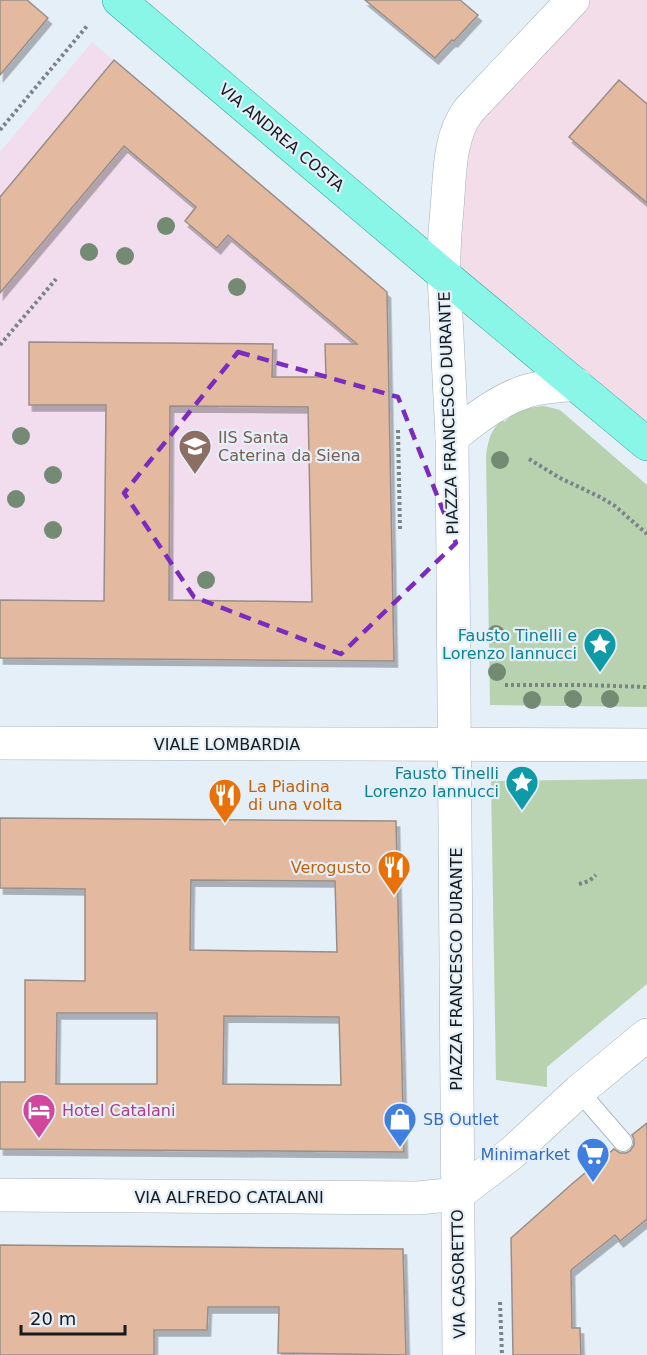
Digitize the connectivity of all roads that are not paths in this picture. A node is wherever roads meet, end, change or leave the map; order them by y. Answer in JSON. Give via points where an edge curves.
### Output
{"nodes":[{"id":1,"x":119,"y":0,"type":"edge"},
{"id":2,"x":573,"y":0,"type":"edge"},
{"id":3,"x":444,"y":274,"type":"junction"},
{"id":4,"x":576,"y":384,"type":"junction"},
{"id":5,"x":452,"y":437,"type":"junction"},
{"id":6,"x":647,"y":444,"type":"edge"},
{"id":7,"x":0,"y":743,"type":"edge"},
{"id":8,"x":454,"y":744,"type":"junction"},
{"id":9,"x":647,"y":745,"type":"edge"},
{"id":10,"x":647,"y":1035,"type":"edge"},
{"id":11,"x":579,"y":1091,"type":"junction"},
{"id":12,"x":623,"y":1142,"type":"dead end"},
{"id":13,"x":458,"y":1194,"type":"junction"},
{"id":14,"x":0,"y":1195,"type":"edge"},
{"id":15,"x":459,"y":1355,"type":"edge"}],
"edges":[{"from":1,"to":3,"type":"main road","name":"VIA ANDREA COSTA"},
{"from":2,"to":3,"type":"street","via":[[469,110],[460,125],[451,164]]},
{"from":3,"to":4,"type":"main road","name":"PIAZZA FRANCESCO DURANTE"},
{"from":3,"to":5,"type":"street","name":"PIAZZA FRANCESCO DURANTE"},
{"from":4,"to":5,"type":"street","via":[[536,389],[503,400]]},
{"from":4,"to":6,"type":"main road","name":"PIAZZA FRANCESCO DURANTE"},
{"from":5,"to":8,"type":"street","name":"PIAZZA FRANCESCO DURANTE"},
{"from":7,"to":8,"type":"street","name":"VIALE LOMBARDIA"},
{"from":8,"to":9,"type":"street"},
{"from":8,"to":13,"type":"street","name":"PIAZZA FRANCESCO DURANTE"},
{"from":10,"to":11,"type":"street"},
{"from":11,"to":12,"type":"lane"},
{"from":11,"to":13,"type":"street","via":[[512,1153]]},
{"from":13,"to":14,"type":"street","name":"VIA ALFREDO CATALANI","via":[[418,1198]]},
{"from":13,"to":15,"type":"street","name":"VIA CASORETTO"}]}
